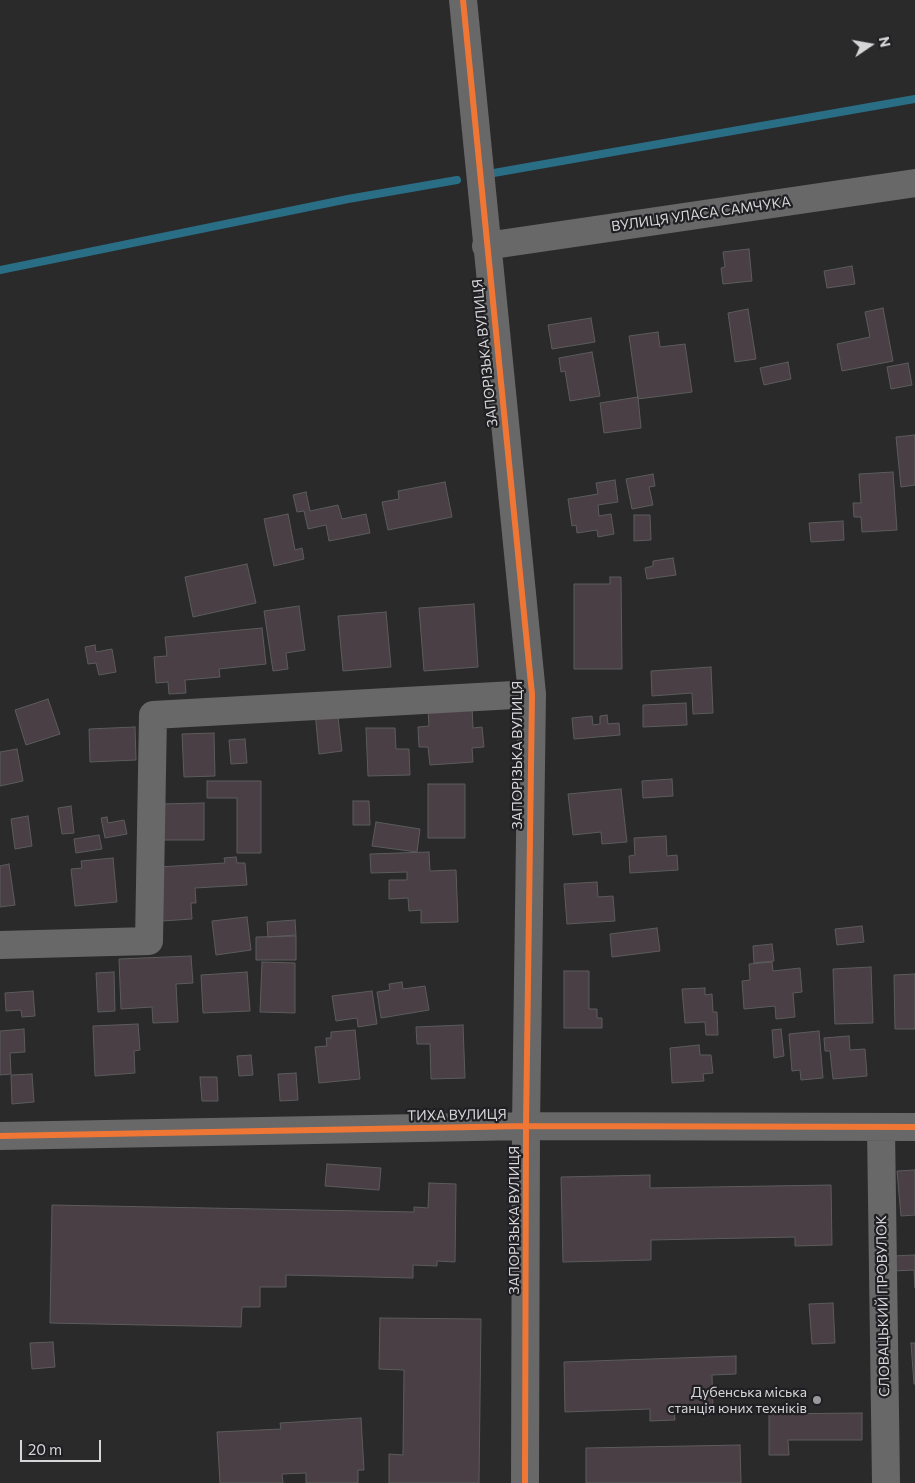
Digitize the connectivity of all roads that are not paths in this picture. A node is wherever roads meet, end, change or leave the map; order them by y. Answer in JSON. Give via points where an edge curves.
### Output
{"nodes":[{"id":1,"x":463,"y":0,"type":"edge"},
{"id":2,"x":915,"y":183,"type":"edge"},
{"id":3,"x":486,"y":246,"type":"junction"},
{"id":4,"x":532,"y":694,"type":"junction"},
{"id":5,"x":0,"y":945,"type":"edge"},
{"id":6,"x":526,"y":1126,"type":"junction"},
{"id":7,"x":915,"y":1127,"type":"edge"},
{"id":8,"x":881,"y":1128,"type":"junction"},
{"id":9,"x":0,"y":1136,"type":"edge"},
{"id":10,"x":525,"y":1483,"type":"edge"},
{"id":11,"x":886,"y":1483,"type":"edge"}],
"edges":[{"from":1,"to":3,"type":"street","name":"ЗАПОРІЗЬКА ВУЛИЦЯ"},
{"from":2,"to":3,"type":"street","name":"ВУЛИЦЯ УЛАСА САМЧУКА"},
{"from":3,"to":4,"type":"street","name":"ЗАПОРІЗЬКА ВУЛИЦЯ"},
{"from":4,"to":5,"type":"street","via":[[153,715],[149,941]]},
{"from":4,"to":6,"type":"street","name":"ЗАПОРІЗЬКА ВУЛИЦЯ"},
{"from":6,"to":8,"type":"street","name":"ТИХА ВУЛИЦЯ"},
{"from":6,"to":9,"type":"street","name":"ТИХА ВУЛИЦЯ"},
{"from":6,"to":10,"type":"street","name":"ЗАПОРІЗЬКА ВУЛИЦЯ"},
{"from":7,"to":8,"type":"street","name":"ТИХА ВУЛИЦЯ"},
{"from":8,"to":11,"type":"street","name":"СЛОВАЦЬКИЙ ПРОВУЛОК"}]}
